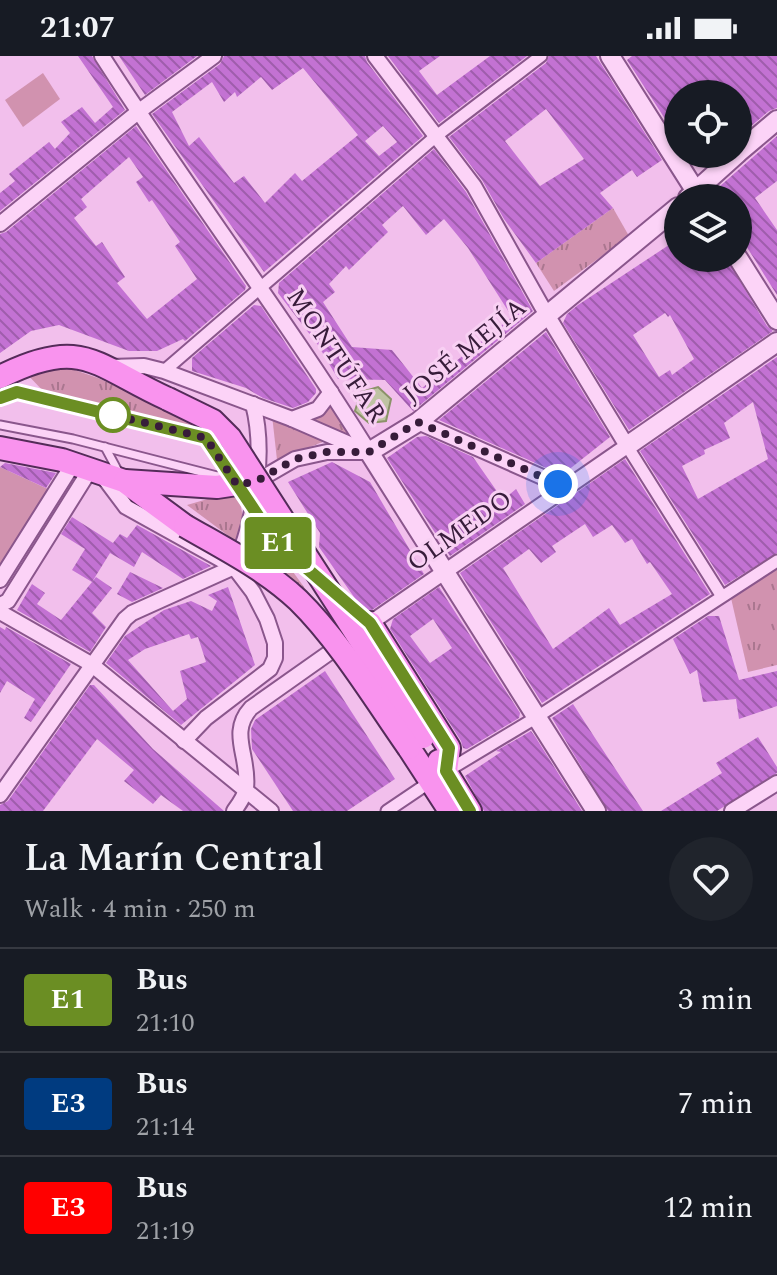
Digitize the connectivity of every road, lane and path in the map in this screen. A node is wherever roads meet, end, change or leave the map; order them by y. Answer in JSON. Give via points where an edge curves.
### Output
{"nodes":[{"id":1,"x":102,"y":56,"type":"edge"},
{"id":2,"x":214,"y":56,"type":"edge"},
{"id":3,"x":375,"y":56,"type":"edge"},
{"id":4,"x":541,"y":56,"type":"edge"},
{"id":5,"x":610,"y":56,"type":"edge"},
{"id":6,"x":138,"y":112,"type":"junction"},
{"id":7,"x":777,"y":120,"type":"edge"},
{"id":8,"x":435,"y":137,"type":"junction"},
{"id":9,"x":752,"y":141,"type":"edge"},
{"id":10,"x":722,"y":168,"type":"edge"},
{"id":11,"x":688,"y":184,"type":"edge"},
{"id":12,"x":706,"y":184,"type":"edge"},
{"id":13,"x":664,"y":219,"type":"edge"},
{"id":14,"x":0,"y":224,"type":"edge"},
{"id":15,"x":747,"y":272,"type":"edge"},
{"id":16,"x":261,"y":289,"type":"junction"},
{"id":17,"x":547,"y":316,"type":"junction"},
{"id":18,"x":777,"y":320,"type":"edge"},
{"id":19,"x":777,"y":342,"type":"edge"},
{"id":20,"x":110,"y":367,"type":"junction"},
{"id":21,"x":164,"y":371,"type":"junction"},
{"id":22,"x":0,"y":377,"type":"edge"},
{"id":23,"x":331,"y":392,"type":"junction"},
{"id":24,"x":0,"y":398,"type":"edge"},
{"id":25,"x":253,"y":404,"type":"junction"},
{"id":26,"x":292,"y":419,"type":"junction"},
{"id":27,"x":418,"y":422,"type":"junction"},
{"id":28,"x":0,"y":425,"type":"edge"},
{"id":29,"x":259,"y":433,"type":"junction"},
{"id":30,"x":627,"y":446,"type":"junction"},
{"id":31,"x":105,"y":447,"type":"junction"},
{"id":32,"x":0,"y":448,"type":"edge"},
{"id":33,"x":369,"y":452,"type":"junction"},
{"id":34,"x":88,"y":470,"type":"junction"},
{"id":35,"x":241,"y":480,"type":"junction"},
{"id":36,"x":124,"y":481,"type":"junction"},
{"id":37,"x":565,"y":487,"type":"junction"},
{"id":38,"x":252,"y":506,"type":"junction"},
{"id":39,"x":777,"y":561,"type":"edge"},
{"id":40,"x":234,"y":567,"type":"junction"},
{"id":41,"x":444,"y":572,"type":"junction"},
{"id":42,"x":0,"y":580,"type":"edge"},
{"id":43,"x":721,"y":595,"type":"junction"},
{"id":44,"x":0,"y":605,"type":"edge"},
{"id":45,"x":0,"y":612,"type":"edge"},
{"id":46,"x":370,"y":623,"type":"junction"},
{"id":47,"x":91,"y":664,"type":"junction"},
{"id":48,"x":537,"y":717,"type":"junction"},
{"id":49,"x":184,"y":741,"type":"junction"},
{"id":50,"x":416,"y":743,"type":"junction"},
{"id":51,"x":244,"y":751,"type":"junction"},
{"id":52,"x":224,"y":774,"type":"junction"},
{"id":53,"x":438,"y":776,"type":"junction"},
{"id":54,"x":777,"y":783,"type":"edge"},
{"id":55,"x":246,"y":792,"type":"junction"},
{"id":56,"x":0,"y":795,"type":"edge"},
{"id":57,"x":234,"y":811,"type":"edge"},
{"id":58,"x":271,"y":811,"type":"edge"},
{"id":59,"x":387,"y":811,"type":"edge"},
{"id":60,"x":450,"y":811,"type":"edge"},
{"id":61,"x":470,"y":811,"type":"edge"},
{"id":62,"x":596,"y":811,"type":"edge"},
{"id":63,"x":732,"y":811,"type":"edge"}],
"edges":[{"from":1,"to":6,"type":"street","name":"MONTÚFAR"},
{"from":2,"to":6,"type":"street"},
{"from":3,"to":8,"type":"street"},
{"from":4,"to":8,"type":"street"},
{"from":5,"to":11,"type":"street"},
{"from":6,"to":14,"type":"street"},
{"from":6,"to":16,"type":"street","name":"MONTÚFAR"},
{"from":7,"to":9,"type":"street"},
{"from":8,"to":16,"type":"street"},
{"from":8,"to":17,"type":"street","via":[[474,186]]},
{"from":10,"to":12,"type":"street"},
{"from":13,"to":17,"type":"street","name":"JOSÉ MEJÍA"},
{"from":15,"to":18,"type":"street"},
{"from":16,"to":21,"type":"street"},
{"from":16,"to":23,"type":"street","name":"MONTÚFAR"},
{"from":17,"to":27,"type":"street","name":"JOSÉ MEJÍA"},
{"from":17,"to":30,"type":"street"},
{"from":19,"to":30,"type":"street","name":"OLMEDO"},
{"from":20,"to":21,"type":"street"},
{"from":20,"to":22,"type":"main road","via":[[55,356]]},
{"from":20,"to":50,"type":"main road","bridge":true,"via":[[213,421],[230,438]]},
{"from":21,"to":25,"type":"street"},
{"from":23,"to":26,"type":"street","via":[[318,409]]},
{"from":23,"to":33,"type":"street","name":"MONTÚFAR"},
{"from":24,"to":35,"type":"lane","via":[[17,392],[206,438]]},
{"from":25,"to":26,"type":"street"},
{"from":25,"to":29,"type":"street"},
{"from":26,"to":33,"type":"street"},
{"from":27,"to":33,"type":"street","name":"JOSÉ MEJÍA"},
{"from":27,"to":37,"type":"street"},
{"from":28,"to":31,"type":"lane"},
{"from":29,"to":35,"type":"lane"},
{"from":29,"to":35,"type":"street","via":[[261,452]]},
{"from":30,"to":37,"type":"street","name":"OLMEDO"},
{"from":30,"to":43,"type":"street"},
{"from":31,"to":35,"type":"lane"},
{"from":31,"to":36,"type":"lane"},
{"from":32,"to":34,"type":"main road"},
{"from":33,"to":35,"type":"street","via":[[295,459]]},
{"from":33,"to":41,"type":"street","name":"MONTÚFAR"},
{"from":34,"to":36,"type":"main road"},
{"from":34,"to":40,"type":"street","via":[[126,507]]},
{"from":34,"to":42,"type":"street"},
{"from":34,"to":44,"type":"street","via":[[8,601]]},
{"from":35,"to":36,"type":"main road","via":[[217,487]]},
{"from":35,"to":38,"type":"street"},
{"from":36,"to":50,"type":"main road","bridge":true,"via":[[300,602]]},
{"from":37,"to":41,"type":"street","name":"OLMEDO"},
{"from":38,"to":40,"type":"street"},
{"from":38,"to":46,"type":"lane","via":[[275,541]]},
{"from":39,"to":43,"type":"street"},
{"from":40,"to":47,"type":"street","via":[[132,613]]},
{"from":40,"to":49,"type":"street","via":[[267,619],[275,658],[270,669]]},
{"from":41,"to":46,"type":"street","name":"OLMEDO"},
{"from":41,"to":48,"type":"street","name":"MONTÚFAR"},
{"from":43,"to":48,"type":"street"},
{"from":45,"to":47,"type":"street"},
{"from":46,"to":51,"type":"street","name":"OLMEDO","via":[[251,708],[240,725]]},
{"from":46,"to":53,"type":"main road","via":[[449,748]]},
{"from":47,"to":49,"type":"street"},
{"from":47,"to":56,"type":"street"},
{"from":48,"to":53,"type":"street"},
{"from":48,"to":62,"type":"street","name":"MONTÚFAR"},
{"from":49,"to":52,"type":"street"},
{"from":50,"to":53,"type":"main road"},
{"from":51,"to":52,"type":"street","via":[[236,770]]},
{"from":51,"to":55,"type":"street","name":"OLMEDO"},
{"from":52,"to":55,"type":"street"},
{"from":53,"to":59,"type":"street"},
{"from":53,"to":60,"type":"main road"},
{"from":53,"to":61,"type":"main road"},
{"from":54,"to":63,"type":"street"},
{"from":55,"to":57,"type":"street"},
{"from":55,"to":58,"type":"street"}]}
